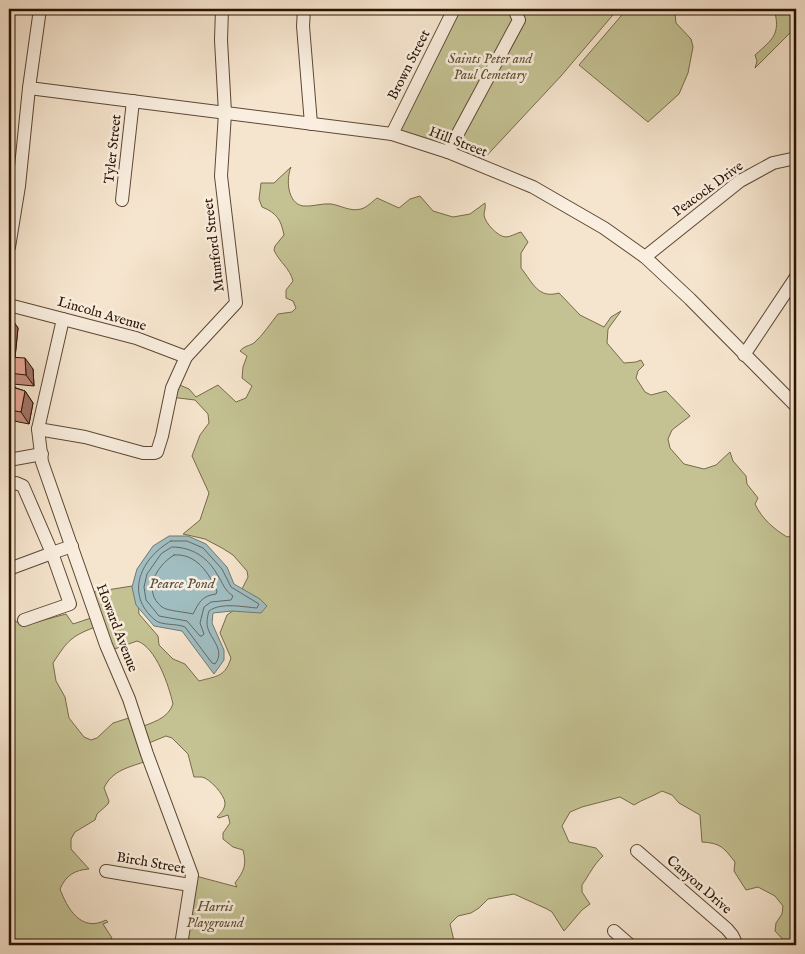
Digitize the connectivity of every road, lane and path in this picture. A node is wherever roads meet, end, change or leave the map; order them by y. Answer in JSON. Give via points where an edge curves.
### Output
{"nodes":[{"id":1,"x":40,"y":9,"type":"edge"},
{"id":2,"x":222,"y":9,"type":"edge"},
{"id":3,"x":304,"y":9,"type":"edge"},
{"id":4,"x":454,"y":9,"type":"edge"},
{"id":5,"x":514,"y":9,"type":"edge"},
{"id":6,"x":29,"y":88,"type":"junction"},
{"id":7,"x":133,"y":101,"type":"junction"},
{"id":8,"x":225,"y":114,"type":"junction"},
{"id":9,"x":311,"y":124,"type":"junction"},
{"id":10,"x":392,"y":134,"type":"junction"},
{"id":11,"x":448,"y":152,"type":"junction"},
{"id":12,"x":796,"y":158,"type":"edge"},
{"id":13,"x":122,"y":200,"type":"dead end"},
{"id":14,"x":9,"y":247,"type":"edge"},
{"id":15,"x":645,"y":257,"type":"junction"},
{"id":16,"x":796,"y":277,"type":"edge"},
{"id":17,"x":9,"y":305,"type":"edge"},
{"id":18,"x":64,"y":318,"type":"junction"},
{"id":19,"x":744,"y":355,"type":"junction"},
{"id":20,"x":186,"y":357,"type":"junction"},
{"id":21,"x":796,"y":406,"type":"edge"},
{"id":22,"x":38,"y":429,"type":"junction"},
{"id":23,"x":42,"y":454,"type":"junction"},
{"id":24,"x":9,"y":460,"type":"edge"},
{"id":25,"x":9,"y":485,"type":"edge"},
{"id":26,"x":72,"y":546,"type":"junction"},
{"id":27,"x":52,"y":553,"type":"junction"},
{"id":28,"x":9,"y":569,"type":"edge"},
{"id":29,"x":24,"y":620,"type":"dead end"},
{"id":30,"x":637,"y":851,"type":"dead end"},
{"id":31,"x":106,"y":871,"type":"dead end"},
{"id":32,"x":190,"y":885,"type":"junction"},
{"id":33,"x":614,"y":931,"type":"dead end"},
{"id":34,"x":181,"y":945,"type":"edge"},
{"id":35,"x":630,"y":945,"type":"edge"},
{"id":36,"x":737,"y":945,"type":"edge"}],
"edges":[{"from":1,"to":6,"type":"street"},
{"from":2,"to":8,"type":"street","name":"Mumford Street"},
{"from":3,"to":9,"type":"street"},
{"from":4,"to":10,"type":"street","name":"Brown Street"},
{"from":5,"to":11,"type":"street","via":[[519,20]]},
{"from":6,"to":7,"type":"street","name":"Hill Street"},
{"from":6,"to":14,"type":"street","via":[[20,186]]},
{"from":7,"to":8,"type":"street","name":"Hill Street"},
{"from":7,"to":13,"type":"street","name":"Tyler Street"},
{"from":8,"to":9,"type":"street","name":"Hill Street"},
{"from":8,"to":20,"type":"street","name":"Mumford Street","via":[[221,176],[236,303]]},
{"from":9,"to":10,"type":"street","name":"Hill Street"},
{"from":10,"to":11,"type":"street","name":"Hill Street"},
{"from":11,"to":15,"type":"street","name":"Hill Street","via":[[532,188],[604,228]]},
{"from":12,"to":15,"type":"street","name":"Peacock Drive","via":[[773,163],[740,181]]},
{"from":15,"to":19,"type":"street","name":"Hill Street"},
{"from":16,"to":19,"type":"street"},
{"from":17,"to":18,"type":"street","name":"Lincoln Avenue"},
{"from":18,"to":20,"type":"street","name":"Lincoln Avenue","via":[[136,338]]},
{"from":18,"to":22,"type":"street","name":"Howard Avenue"},
{"from":19,"to":21,"type":"street","name":"Hill Street"},
{"from":20,"to":22,"type":"street","name":"Mumford Street","via":[[172,388],[162,436],[154,454]]},
{"from":22,"to":23,"type":"street","name":"Howard Avenue"},
{"from":23,"to":24,"type":"street"},
{"from":23,"to":26,"type":"street","name":"Howard Avenue"},
{"from":25,"to":27,"type":"street","via":[[23,486]]},
{"from":26,"to":27,"type":"street"},
{"from":26,"to":32,"type":"street","name":"Howard Avenue","via":[[192,875]]},
{"from":27,"to":28,"type":"street"},
{"from":27,"to":29,"type":"street","via":[[70,604]]},
{"from":30,"to":36,"type":"street","name":"Canyon Drive","via":[[727,930]]},
{"from":31,"to":32,"type":"street","name":"Birch Street"},
{"from":32,"to":34,"type":"street","name":"Howard Avenue"},
{"from":33,"to":35,"type":"street"}]}
